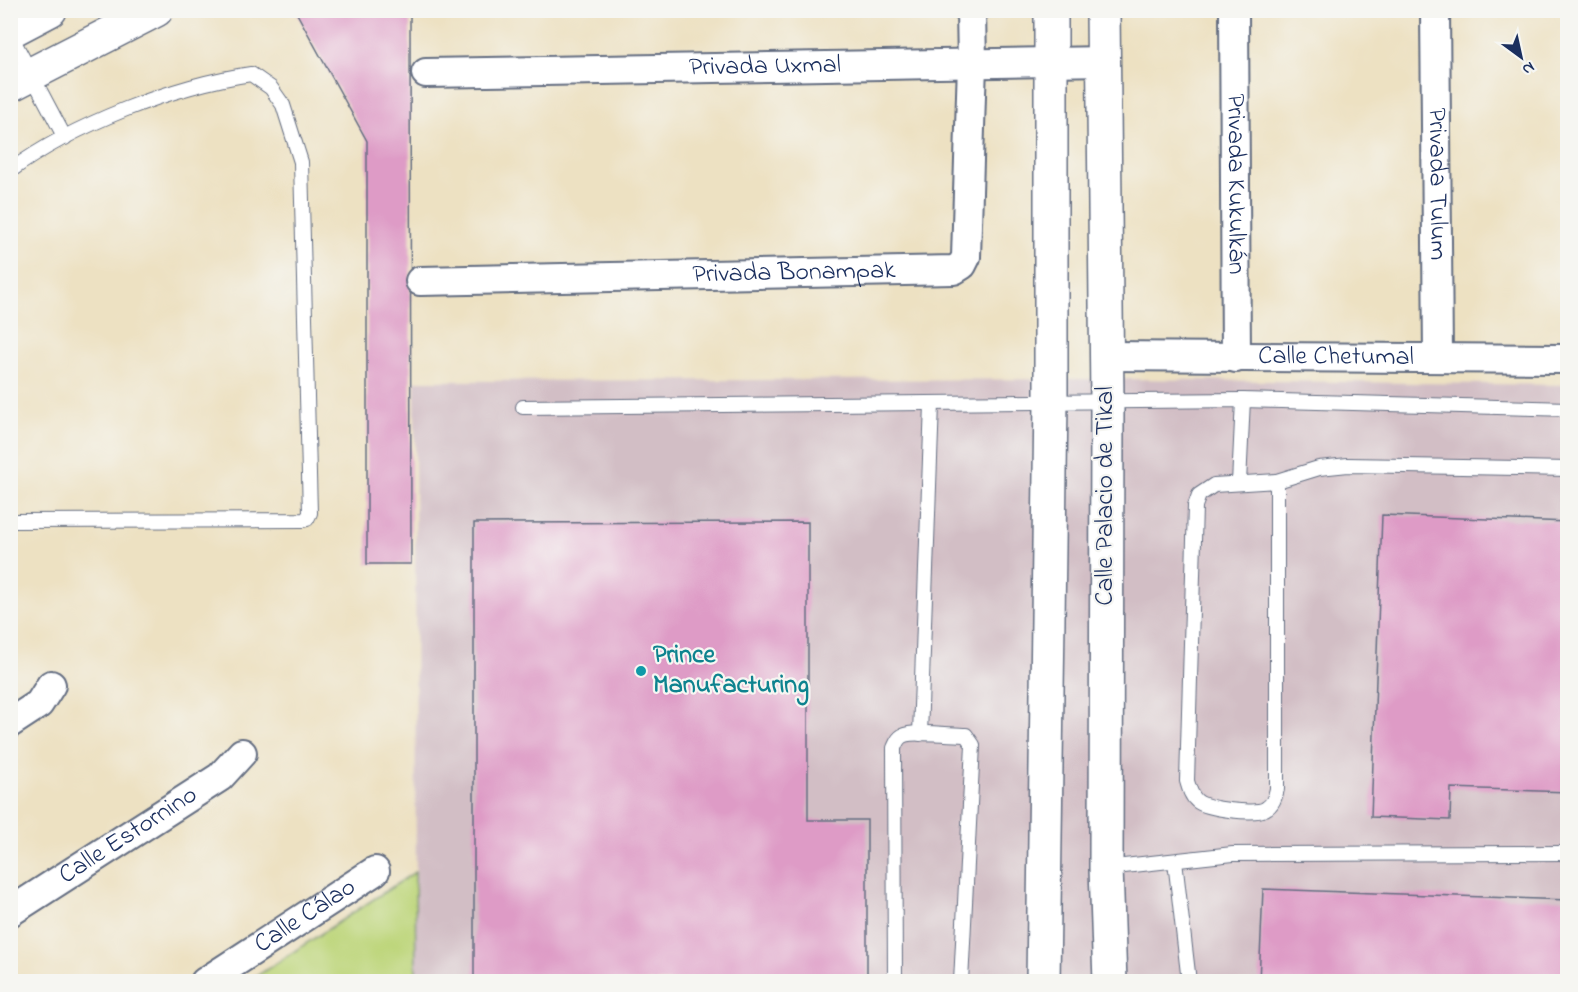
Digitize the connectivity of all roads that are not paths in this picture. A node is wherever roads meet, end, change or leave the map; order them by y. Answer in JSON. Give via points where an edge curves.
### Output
{"nodes":[{"id":1,"x":50,"y":10,"type":"edge"},
{"id":2,"x":156,"y":10,"type":"edge"},
{"id":3,"x":971,"y":10,"type":"edge"},
{"id":4,"x":1051,"y":10,"type":"edge"},
{"id":5,"x":1103,"y":10,"type":"edge"},
{"id":6,"x":1234,"y":10,"type":"edge"},
{"id":7,"x":1435,"y":10,"type":"edge"},
{"id":8,"x":10,"y":32,"type":"edge"},
{"id":9,"x":1052,"y":60,"type":"junction"},
{"id":10,"x":1105,"y":61,"type":"junction"},
{"id":11,"x":972,"y":63,"type":"junction"},
{"id":12,"x":426,"y":73,"type":"dead end"},
{"id":13,"x":21,"y":80,"type":"edge"},
{"id":14,"x":65,"y":138,"type":"junction"},
{"id":15,"x":10,"y":171,"type":"edge"},
{"id":16,"x":420,"y":281,"type":"dead end"},
{"id":17,"x":1105,"y":356,"type":"junction"},
{"id":18,"x":1438,"y":356,"type":"junction"},
{"id":19,"x":1236,"y":358,"type":"junction"},
{"id":20,"x":1568,"y":359,"type":"edge"},
{"id":21,"x":1243,"y":400,"type":"junction"},
{"id":22,"x":1051,"y":401,"type":"junction"},
{"id":23,"x":1107,"y":402,"type":"junction"},
{"id":24,"x":932,"y":404,"type":"junction"},
{"id":25,"x":523,"y":407,"type":"dead end"},
{"id":26,"x":1568,"y":409,"type":"edge"},
{"id":27,"x":1568,"y":468,"type":"edge"},
{"id":28,"x":1276,"y":481,"type":"junction"},
{"id":29,"x":1239,"y":483,"type":"junction"},
{"id":30,"x":10,"y":521,"type":"edge"},
{"id":31,"x":51,"y":685,"type":"dead end"},
{"id":32,"x":10,"y":723,"type":"edge"},
{"id":33,"x":920,"y":734,"type":"junction"},
{"id":34,"x":242,"y":753,"type":"dead end"},
{"id":35,"x":1568,"y":853,"type":"edge"},
{"id":36,"x":1175,"y":861,"type":"junction"},
{"id":37,"x":1106,"y":868,"type":"junction"},
{"id":38,"x":375,"y":871,"type":"dead end"},
{"id":39,"x":10,"y":912,"type":"edge"},
{"id":40,"x":205,"y":981,"type":"edge"},
{"id":41,"x":895,"y":981,"type":"edge"},
{"id":42,"x":961,"y":981,"type":"edge"},
{"id":43,"x":1043,"y":981,"type":"edge"},
{"id":44,"x":1110,"y":981,"type":"edge"},
{"id":45,"x":1189,"y":981,"type":"edge"}],
"edges":[{"from":1,"to":8,"type":"street"},
{"from":2,"to":13,"type":"street"},
{"from":3,"to":11,"type":"street","name":"Privada Bonampak"},
{"from":4,"to":9,"type":"street"},
{"from":5,"to":10,"type":"street","name":"Calle Palacio de Tikal"},
{"from":6,"to":19,"type":"street","name":"Privada Kukulkán"},
{"from":7,"to":18,"type":"street","name":"Privada Tulum"},
{"from":8,"to":13,"type":"lane"},
{"from":9,"to":10,"type":"street","name":"Privada Uxmal"},
{"from":9,"to":11,"type":"street","name":"Privada Uxmal"},
{"from":9,"to":22,"type":"street"},
{"from":10,"to":17,"type":"street","name":"Calle Palacio de Tikal"},
{"from":11,"to":12,"type":"street","name":"Privada Uxmal"},
{"from":11,"to":16,"type":"street","name":"Privada Bonampak","via":[[966,257],[954,270]]},
{"from":13,"to":14,"type":"lane"},
{"from":14,"to":15,"type":"lane"},
{"from":14,"to":30,"type":"lane","via":[[134,106],[221,78],[251,74],[271,87],[283,105],[301,162],[310,513],[303,520]]},
{"from":17,"to":19,"type":"street","name":"Calle Chetumal"},
{"from":17,"to":23,"type":"street","name":"Calle Palacio de Tikal"},
{"from":18,"to":19,"type":"street","name":"Calle Chetumal"},
{"from":18,"to":20,"type":"street","name":"Calle Chetumal"},
{"from":21,"to":23,"type":"lane"},
{"from":21,"to":26,"type":"lane"},
{"from":21,"to":29,"type":"lane"},
{"from":22,"to":23,"type":"lane"},
{"from":22,"to":24,"type":"lane"},
{"from":22,"to":43,"type":"street"},
{"from":23,"to":37,"type":"street","name":"Calle Palacio de Tikal"},
{"from":24,"to":25,"type":"lane"},
{"from":24,"to":33,"type":"lane"},
{"from":27,"to":28,"type":"lane","via":[[1348,465],[1319,468]]},
{"from":28,"to":29,"type":"lane"},
{"from":28,"to":29,"type":"lane","via":[[1277,789],[1265,809],[1253,812],[1205,806],[1196,800],[1187,781],[1195,506],[1204,489]]},
{"from":31,"to":32,"type":"street","via":[[39,704]]},
{"from":33,"to":41,"type":"lane","via":[[903,735],[894,748]]},
{"from":33,"to":42,"type":"lane","via":[[966,735],[973,745]]},
{"from":34,"to":39,"type":"street","name":"Calle Estornino","via":[[220,777]]},
{"from":35,"to":36,"type":"lane","via":[[1233,854]]},
{"from":36,"to":37,"type":"lane"},
{"from":36,"to":45,"type":"lane"},
{"from":37,"to":44,"type":"street","name":"Calle Palacio de Tikal"},
{"from":38,"to":40,"type":"street","name":"Calle Cálao"}]}
